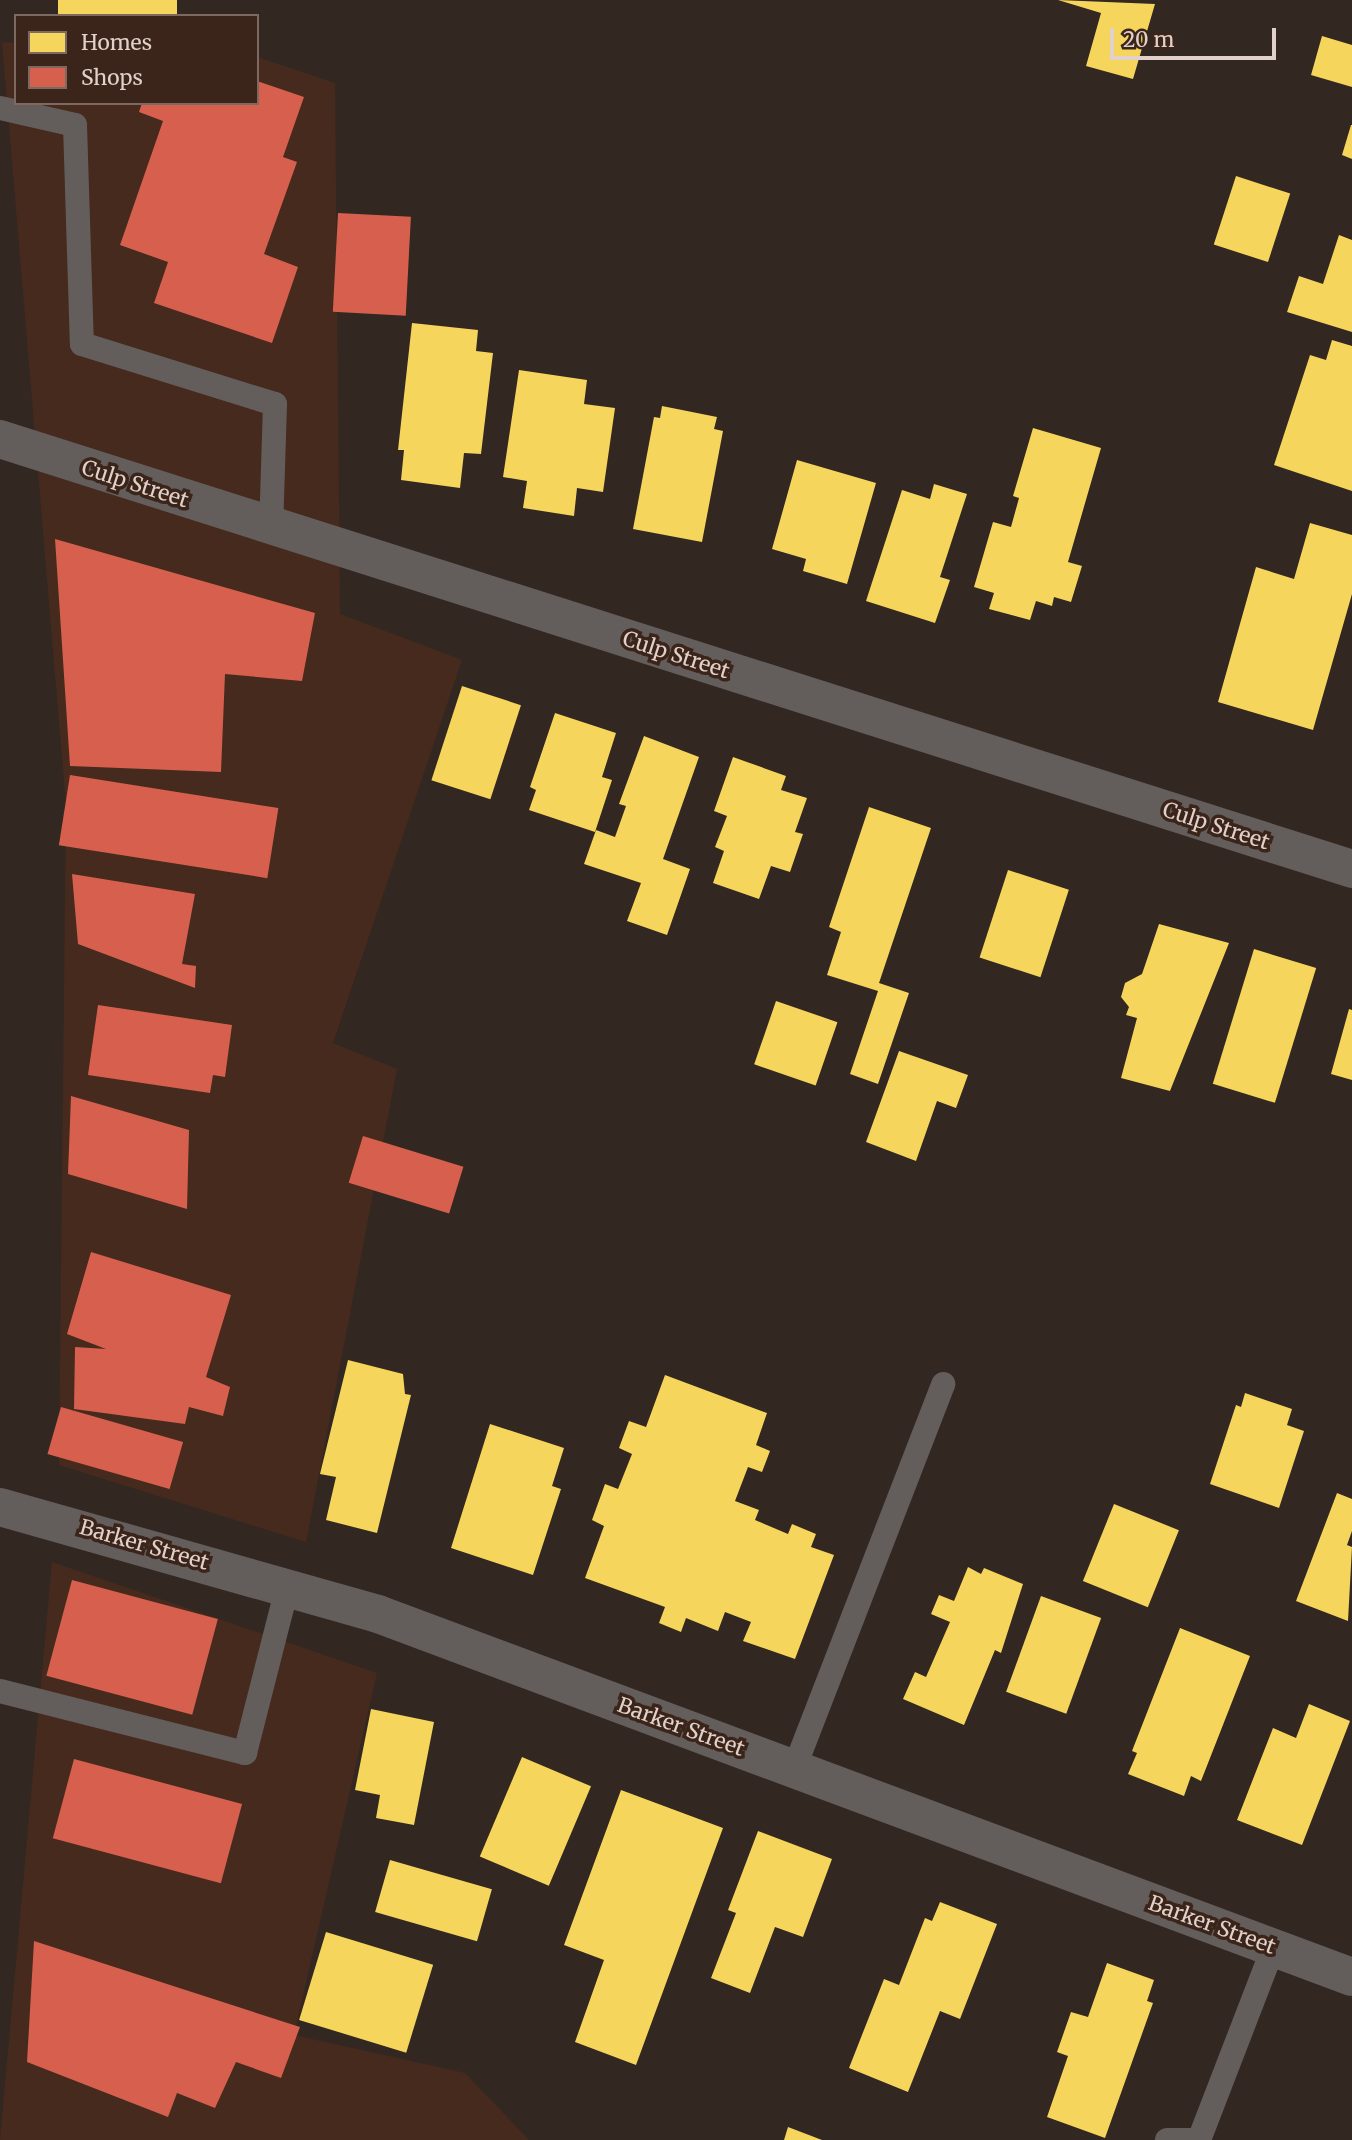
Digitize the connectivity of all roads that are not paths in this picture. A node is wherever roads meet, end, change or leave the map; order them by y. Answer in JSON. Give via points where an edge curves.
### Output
{"nodes":[{"id":1,"x":0,"y":108,"type":"edge"},
{"id":2,"x":0,"y":439,"type":"edge"},
{"id":3,"x":271,"y":528,"type":"junction"},
{"id":4,"x":1352,"y":869,"type":"edge"},
{"id":5,"x":943,"y":1384,"type":"dead end"},
{"id":6,"x":0,"y":1507,"type":"edge"},
{"id":7,"x":287,"y":1588,"type":"junction"},
{"id":8,"x":0,"y":1691,"type":"edge"},
{"id":9,"x":794,"y":1769,"type":"junction"},
{"id":10,"x":1273,"y":1948,"type":"junction"},
{"id":11,"x":1352,"y":1977,"type":"edge"},
{"id":12,"x":1167,"y":2140,"type":"edge"},
{"id":13,"x":1189,"y":2140,"type":"edge"},
{"id":14,"x":1199,"y":2140,"type":"edge"}],
"edges":[{"from":1,"to":3,"type":"lane","via":[[75,125],[82,344],[275,404]]},
{"from":2,"to":3,"type":"street","name":"Culp Street"},
{"from":3,"to":4,"type":"street","name":"Culp Street"},
{"from":5,"to":9,"type":"lane"},
{"from":6,"to":7,"type":"street","name":"Barker Street"},
{"from":7,"to":8,"type":"lane","via":[[246,1753]]},
{"from":7,"to":9,"type":"street","name":"Barker Street","via":[[378,1614]]},
{"from":9,"to":10,"type":"street","name":"Barker Street"},
{"from":10,"to":11,"type":"street","name":"Barker Street"},
{"from":10,"to":14,"type":"lane"},
{"from":12,"to":13,"type":"lane"}]}
